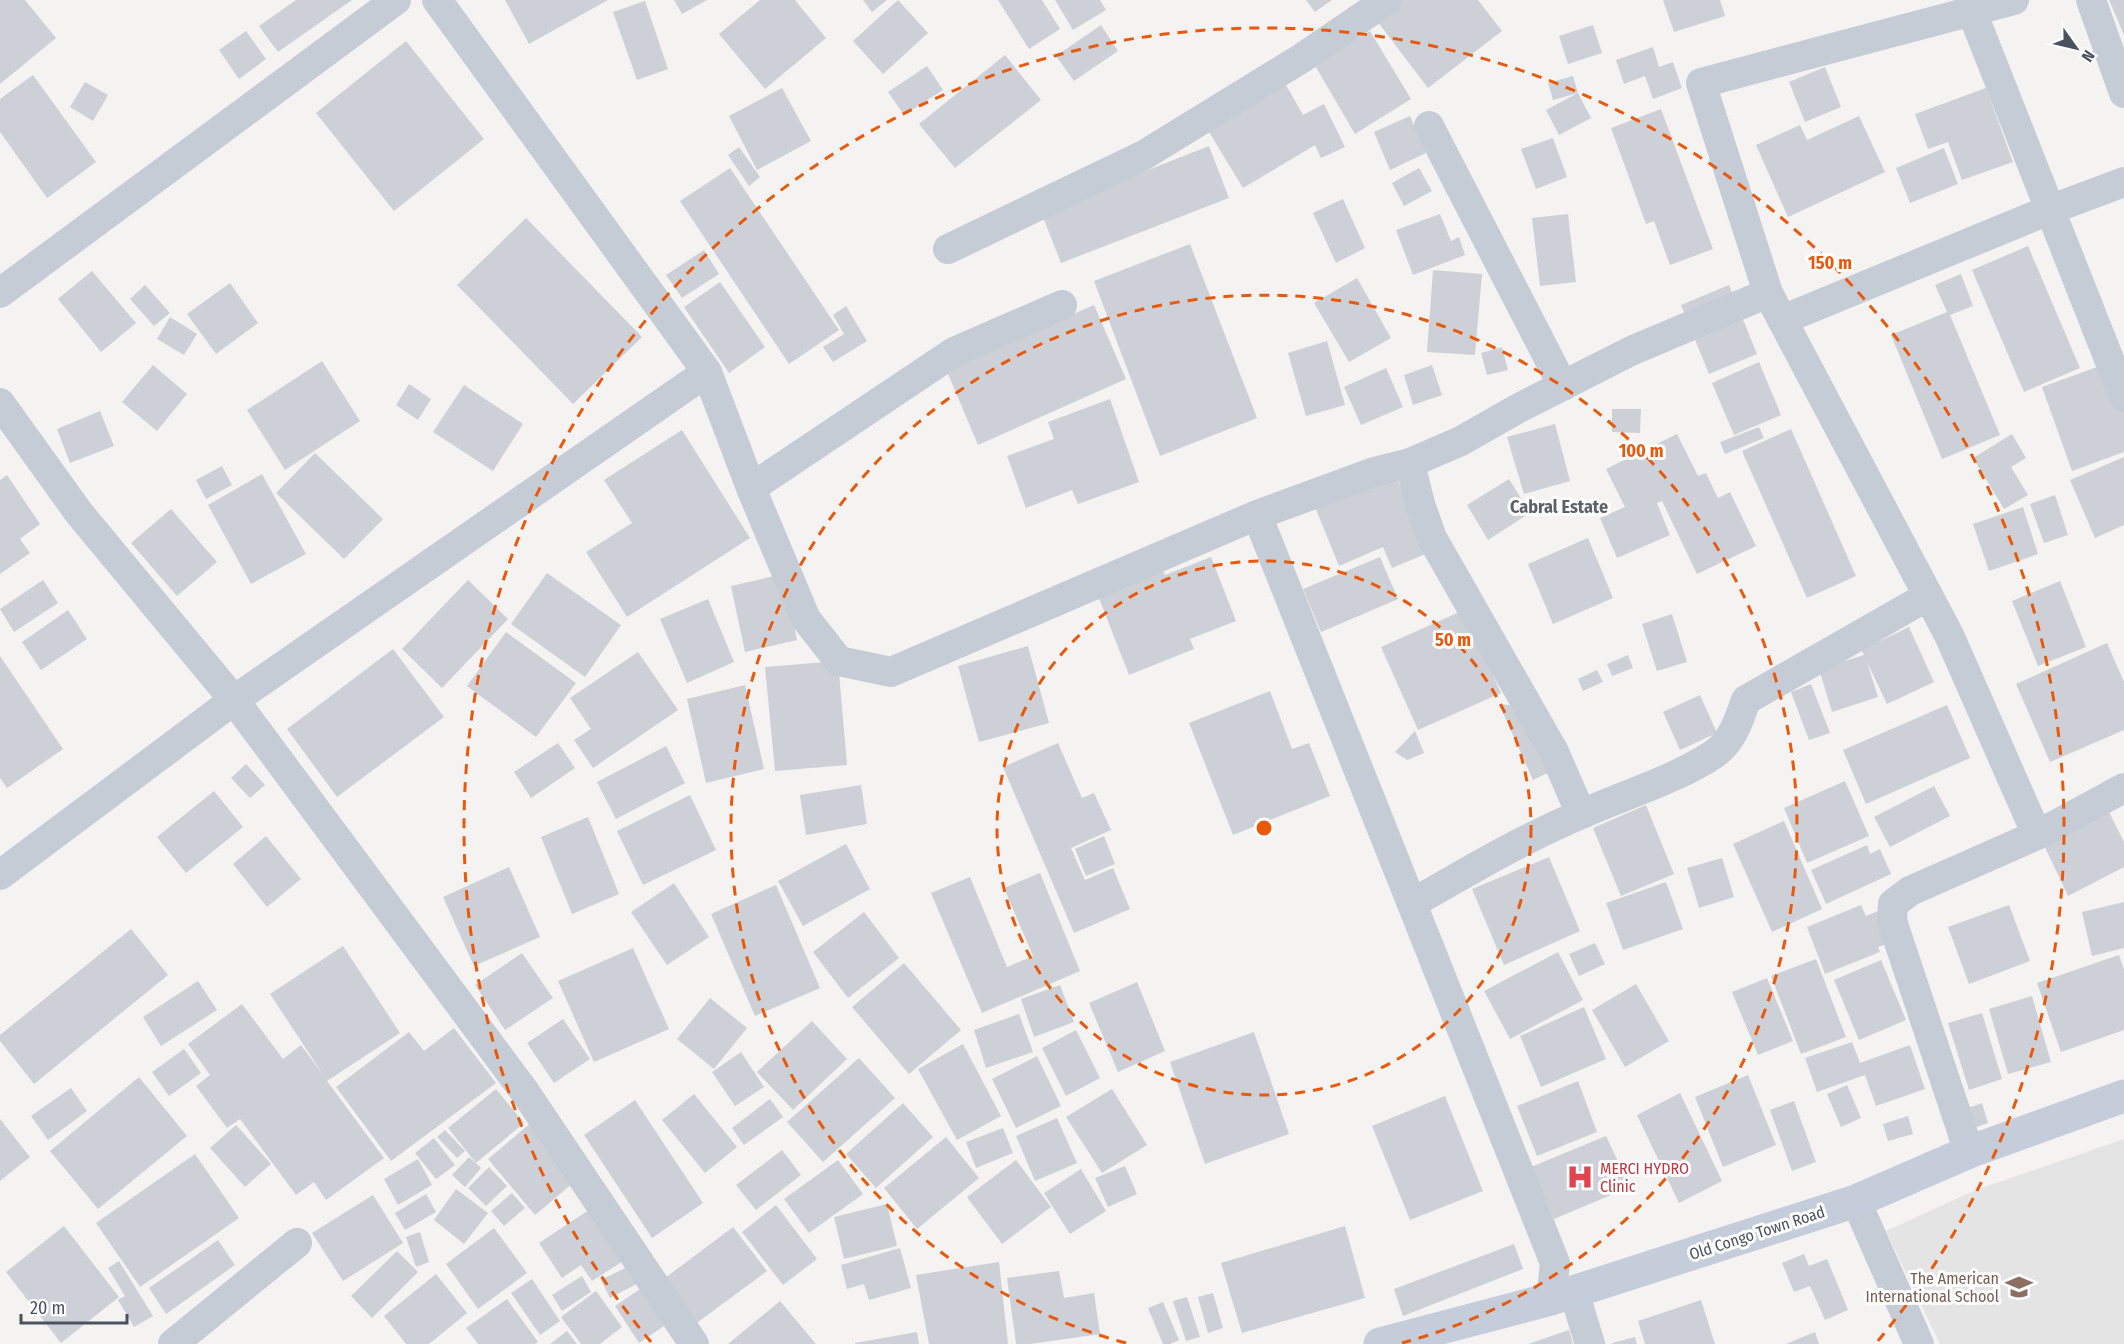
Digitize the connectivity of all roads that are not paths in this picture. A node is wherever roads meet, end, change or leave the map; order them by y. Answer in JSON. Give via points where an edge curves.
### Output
{"nodes":[{"id":1,"x":396,"y":0,"type":"edge"},
{"id":2,"x":437,"y":0,"type":"edge"},
{"id":3,"x":1387,"y":0,"type":"edge"},
{"id":4,"x":2014,"y":0,"type":"edge"},
{"id":5,"x":2091,"y":0,"type":"edge"},
{"id":6,"x":1972,"y":12,"type":"junction"},
{"id":7,"x":2124,"y":93,"type":"edge"},
{"id":8,"x":1429,"y":126,"type":"dead end"},
{"id":9,"x":2124,"y":182,"type":"edge"},
{"id":10,"x":2049,"y":210,"type":"junction"},
{"id":11,"x":948,"y":249,"type":"dead end"},
{"id":12,"x":1768,"y":292,"type":"junction"},
{"id":13,"x":0,"y":294,"type":"edge"},
{"id":14,"x":1062,"y":305,"type":"dead end"},
{"id":15,"x":1782,"y":320,"type":"junction"},
{"id":16,"x":707,"y":372,"type":"junction"},
{"id":17,"x":1563,"y":386,"type":"junction"},
{"id":18,"x":2124,"y":397,"type":"edge"},
{"id":19,"x":0,"y":403,"type":"edge"},
{"id":20,"x":1410,"y":463,"type":"junction"},
{"id":21,"x":751,"y":488,"type":"junction"},
{"id":22,"x":1257,"y":515,"type":"junction"},
{"id":23,"x":1928,"y":596,"type":"junction"},
{"id":24,"x":234,"y":700,"type":"junction"},
{"id":25,"x":2124,"y":789,"type":"edge"},
{"id":26,"x":1581,"y":814,"type":"junction"},
{"id":27,"x":2037,"y":835,"type":"junction"},
{"id":28,"x":0,"y":874,"type":"edge"},
{"id":29,"x":1413,"y":903,"type":"junction"},
{"id":30,"x":2124,"y":1096,"type":"edge"},
{"id":31,"x":1969,"y":1152,"type":"junction"},
{"id":32,"x":1856,"y":1202,"type":"junction"},
{"id":33,"x":297,"y":1243,"type":"dead end"},
{"id":34,"x":1563,"y":1295,"type":"junction"},
{"id":35,"x":173,"y":1344,"type":"edge"},
{"id":36,"x":694,"y":1344,"type":"edge"},
{"id":37,"x":1380,"y":1344,"type":"edge"},
{"id":38,"x":1590,"y":1344,"type":"edge"},
{"id":39,"x":1918,"y":1344,"type":"edge"}],
"edges":[{"from":1,"to":13,"type":"street"},
{"from":2,"to":16,"type":"street"},
{"from":3,"to":11,"type":"street","via":[[1302,58],[1144,154]]},
{"from":4,"to":6,"type":"street"},
{"from":5,"to":7,"type":"street"},
{"from":6,"to":10,"type":"street"},
{"from":6,"to":12,"type":"street","via":[[1701,83]]},
{"from":8,"to":17,"type":"street"},
{"from":9,"to":10,"type":"street"},
{"from":10,"to":15,"type":"street"},
{"from":10,"to":18,"type":"street"},
{"from":12,"to":15,"type":"street"},
{"from":12,"to":17,"type":"street","via":[[1631,351]]},
{"from":14,"to":21,"type":"street","via":[[954,352]]},
{"from":15,"to":23,"type":"street"},
{"from":16,"to":21,"type":"street"},
{"from":16,"to":24,"type":"street"},
{"from":17,"to":20,"type":"street","via":[[1461,441]]},
{"from":19,"to":24,"type":"street","via":[[79,513]]},
{"from":20,"to":22,"type":"street","via":[[1374,472]]},
{"from":20,"to":26,"type":"street","via":[[1432,538],[1554,752]]},
{"from":21,"to":22,"type":"street","via":[[806,619],[839,661],[891,672]]},
{"from":22,"to":29,"type":"street"},
{"from":23,"to":26,"type":"street","via":[[1746,700],[1735,731],[1715,754]]},
{"from":23,"to":27,"type":"street"},
{"from":24,"to":28,"type":"street"},
{"from":24,"to":36,"type":"street","via":[[525,1092]]},
{"from":25,"to":27,"type":"street"},
{"from":26,"to":29,"type":"street","via":[[1520,842]]},
{"from":27,"to":31,"type":"street","via":[[1910,891],[1893,904],[1892,921]]},
{"from":29,"to":34,"type":"street","via":[[1555,1263]]},
{"from":30,"to":31,"type":"street","name":"Old Congo Town Road"},
{"from":31,"to":32,"type":"street","name":"Old Congo Town Road"},
{"from":32,"to":34,"type":"street","name":"Old Congo Town Road"},
{"from":32,"to":39,"type":"street"},
{"from":33,"to":35,"type":"street"},
{"from":34,"to":37,"type":"street","name":"Old Congo Town Road"},
{"from":34,"to":38,"type":"street"}]}
